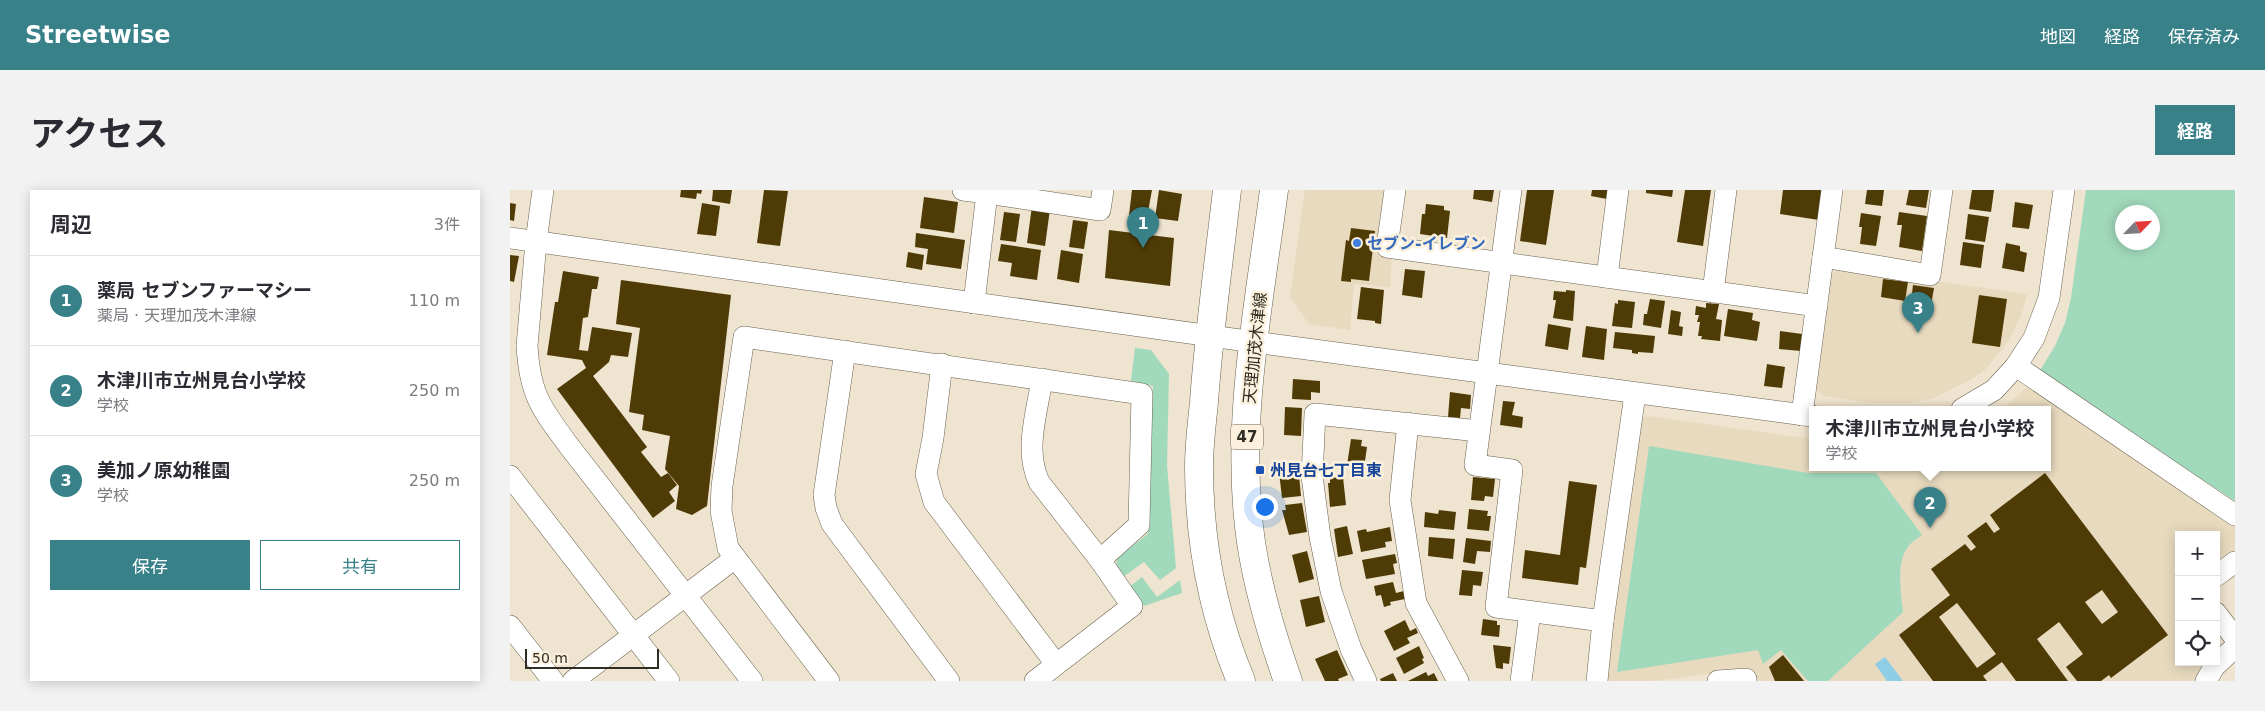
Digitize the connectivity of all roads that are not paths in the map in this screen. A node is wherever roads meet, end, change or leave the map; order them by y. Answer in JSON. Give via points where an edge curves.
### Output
{"nodes":[{"id":1,"x":543,"y":190,"type":"edge"},
{"id":2,"x":963,"y":190,"type":"edge"},
{"id":3,"x":1103,"y":190,"type":"edge"},
{"id":4,"x":1227,"y":190,"type":"edge"},
{"id":5,"x":1274,"y":190,"type":"edge"},
{"id":6,"x":1395,"y":190,"type":"edge"},
{"id":7,"x":1511,"y":190,"type":"edge"},
{"id":8,"x":1618,"y":190,"type":"edge"},
{"id":9,"x":1726,"y":190,"type":"edge"},
{"id":10,"x":1832,"y":190,"type":"edge"},
{"id":11,"x":1942,"y":190,"type":"edge"},
{"id":12,"x":2064,"y":190,"type":"edge"},
{"id":13,"x":988,"y":192,"type":"edge"},
{"id":14,"x":510,"y":238,"type":"edge"},
{"id":15,"x":536,"y":242,"type":"junction"},
{"id":16,"x":1823,"y":257,"type":"junction"},
{"id":17,"x":1501,"y":263,"type":"junction"},
{"id":18,"x":1607,"y":277,"type":"junction"},
{"id":19,"x":1713,"y":292,"type":"junction"},
{"id":20,"x":974,"y":303,"type":"junction"},
{"id":21,"x":1817,"y":306,"type":"junction"},
{"id":22,"x":1210,"y":336,"type":"junction"},
{"id":23,"x":1254,"y":342,"type":"junction"},
{"id":24,"x":845,"y":351,"type":"junction"},
{"id":25,"x":942,"y":364,"type":"junction"},
{"id":26,"x":2016,"y":366,"type":"junction"},
{"id":27,"x":1486,"y":372,"type":"junction"},
{"id":28,"x":1042,"y":380,"type":"junction"},
{"id":29,"x":1635,"y":394,"type":"junction"},
{"id":30,"x":1967,"y":406,"type":"edge"},
{"id":31,"x":1807,"y":416,"type":"edge"},
{"id":32,"x":1408,"y":423,"type":"junction"},
{"id":33,"x":1479,"y":431,"type":"junction"},
{"id":34,"x":510,"y":476,"type":"edge"},
{"id":35,"x":2235,"y":515,"type":"edge"},
{"id":36,"x":735,"y":558,"type":"junction"},
{"id":37,"x":1100,"y":560,"type":"junction"},
{"id":38,"x":2235,"y":562,"type":"edge"},
{"id":39,"x":2220,"y":573,"type":"edge"},
{"id":40,"x":686,"y":595,"type":"junction"},
{"id":41,"x":1530,"y":612,"type":"junction"},
{"id":42,"x":2220,"y":618,"type":"edge"},
{"id":43,"x":1603,"y":622,"type":"junction"},
{"id":44,"x":510,"y":626,"type":"edge"},
{"id":45,"x":633,"y":635,"type":"junction"},
{"id":46,"x":2235,"y":638,"type":"edge"},
{"id":47,"x":2235,"y":646,"type":"edge"},
{"id":48,"x":1056,"y":664,"type":"junction"},
{"id":49,"x":553,"y":681,"type":"edge"},
{"id":50,"x":573,"y":681,"type":"edge"},
{"id":51,"x":669,"y":681,"type":"edge"},
{"id":52,"x":752,"y":681,"type":"edge"},
{"id":53,"x":828,"y":681,"type":"edge"},
{"id":54,"x":949,"y":681,"type":"edge"},
{"id":55,"x":1035,"y":681,"type":"edge"},
{"id":56,"x":1241,"y":681,"type":"edge"},
{"id":57,"x":1288,"y":681,"type":"edge"},
{"id":58,"x":1366,"y":681,"type":"edge"},
{"id":59,"x":1458,"y":681,"type":"edge"},
{"id":60,"x":1521,"y":681,"type":"edge"},
{"id":61,"x":1597,"y":681,"type":"edge"},
{"id":62,"x":1718,"y":681,"type":"edge"},
{"id":63,"x":1746,"y":681,"type":"edge"},
{"id":64,"x":2206,"y":681,"type":"edge"}],
"edges":[{"from":1,"to":15,"type":"street"},
{"from":2,"to":13,"type":"street"},
{"from":3,"to":13,"type":"street","via":[[1100,210]]},
{"from":4,"to":22,"type":"main road"},
{"from":5,"to":23,"type":"main road","name":"天理加茂木津線","number":"47"},
{"from":6,"to":17,"type":"street","via":[[1387,247]]},
{"from":7,"to":17,"type":"street"},
{"from":8,"to":18,"type":"street"},
{"from":9,"to":19,"type":"street"},
{"from":10,"to":16,"type":"street"},
{"from":11,"to":16,"type":"street","via":[[1930,275]]},
{"from":12,"to":26,"type":"street","via":[[2049,298],[2034,338]]},
{"from":13,"to":20,"type":"street"},
{"from":14,"to":15,"type":"street"},
{"from":15,"to":20,"type":"street"},
{"from":15,"to":40,"type":"street","via":[[527,346],[532,386],[569,446]]},
{"from":16,"to":21,"type":"street"},
{"from":17,"to":18,"type":"street"},
{"from":17,"to":27,"type":"street"},
{"from":18,"to":19,"type":"street"},
{"from":19,"to":21,"type":"street"},
{"from":20,"to":22,"type":"street"},
{"from":21,"to":31,"type":"street"},
{"from":22,"to":23,"type":"street"},
{"from":22,"to":56,"type":"main road","via":[[1199,466],[1204,538],[1223,630]]},
{"from":23,"to":27,"type":"street"},
{"from":23,"to":57,"type":"main road","name":"天理加茂木津線","number":"47","via":[[1247,413],[1246,478],[1251,541],[1269,624]]},
{"from":24,"to":25,"type":"street"},
{"from":24,"to":36,"type":"street","via":[[744,337],[722,486],[721,511],[728,548]]},
{"from":24,"to":54,"type":"street","via":[[824,495],[826,508],[832,524]]},
{"from":25,"to":28,"type":"street"},
{"from":25,"to":48,"type":"street","via":[[926,474],[934,502]]},
{"from":26,"to":30,"type":"street","via":[[1994,390]]},
{"from":26,"to":35,"type":"street"},
{"from":27,"to":29,"type":"street"},
{"from":27,"to":33,"type":"street"},
{"from":28,"to":37,"type":"street","via":[[1031,448],[1033,470],[1038,482]]},
{"from":28,"to":37,"type":"street","via":[[1142,394],[1139,526]]},
{"from":29,"to":31,"type":"street"},
{"from":29,"to":43,"type":"street"},
{"from":32,"to":33,"type":"street"},
{"from":32,"to":58,"type":"street","via":[[1315,414],[1312,476],[1320,537],[1331,590],[1351,649]]},
{"from":32,"to":59,"type":"street","via":[[1400,500],[1416,603]]},
{"from":33,"to":41,"type":"street","via":[[1475,465],[1512,470],[1496,607]]},
{"from":34,"to":45,"type":"street"},
{"from":36,"to":40,"type":"street"},
{"from":36,"to":53,"type":"street"},
{"from":37,"to":48,"type":"street","via":[[1132,606]]},
{"from":38,"to":39,"type":"street"},
{"from":40,"to":45,"type":"street"},
{"from":40,"to":52,"type":"street"},
{"from":41,"to":43,"type":"street"},
{"from":41,"to":60,"type":"street"},
{"from":42,"to":46,"type":"street"},
{"from":43,"to":61,"type":"street"},
{"from":44,"to":49,"type":"street"},
{"from":45,"to":50,"type":"street"},
{"from":45,"to":51,"type":"street"},
{"from":47,"to":64,"type":"street","via":[[2214,666]]},
{"from":48,"to":55,"type":"street"},
{"from":62,"to":63,"type":"street"}]}
